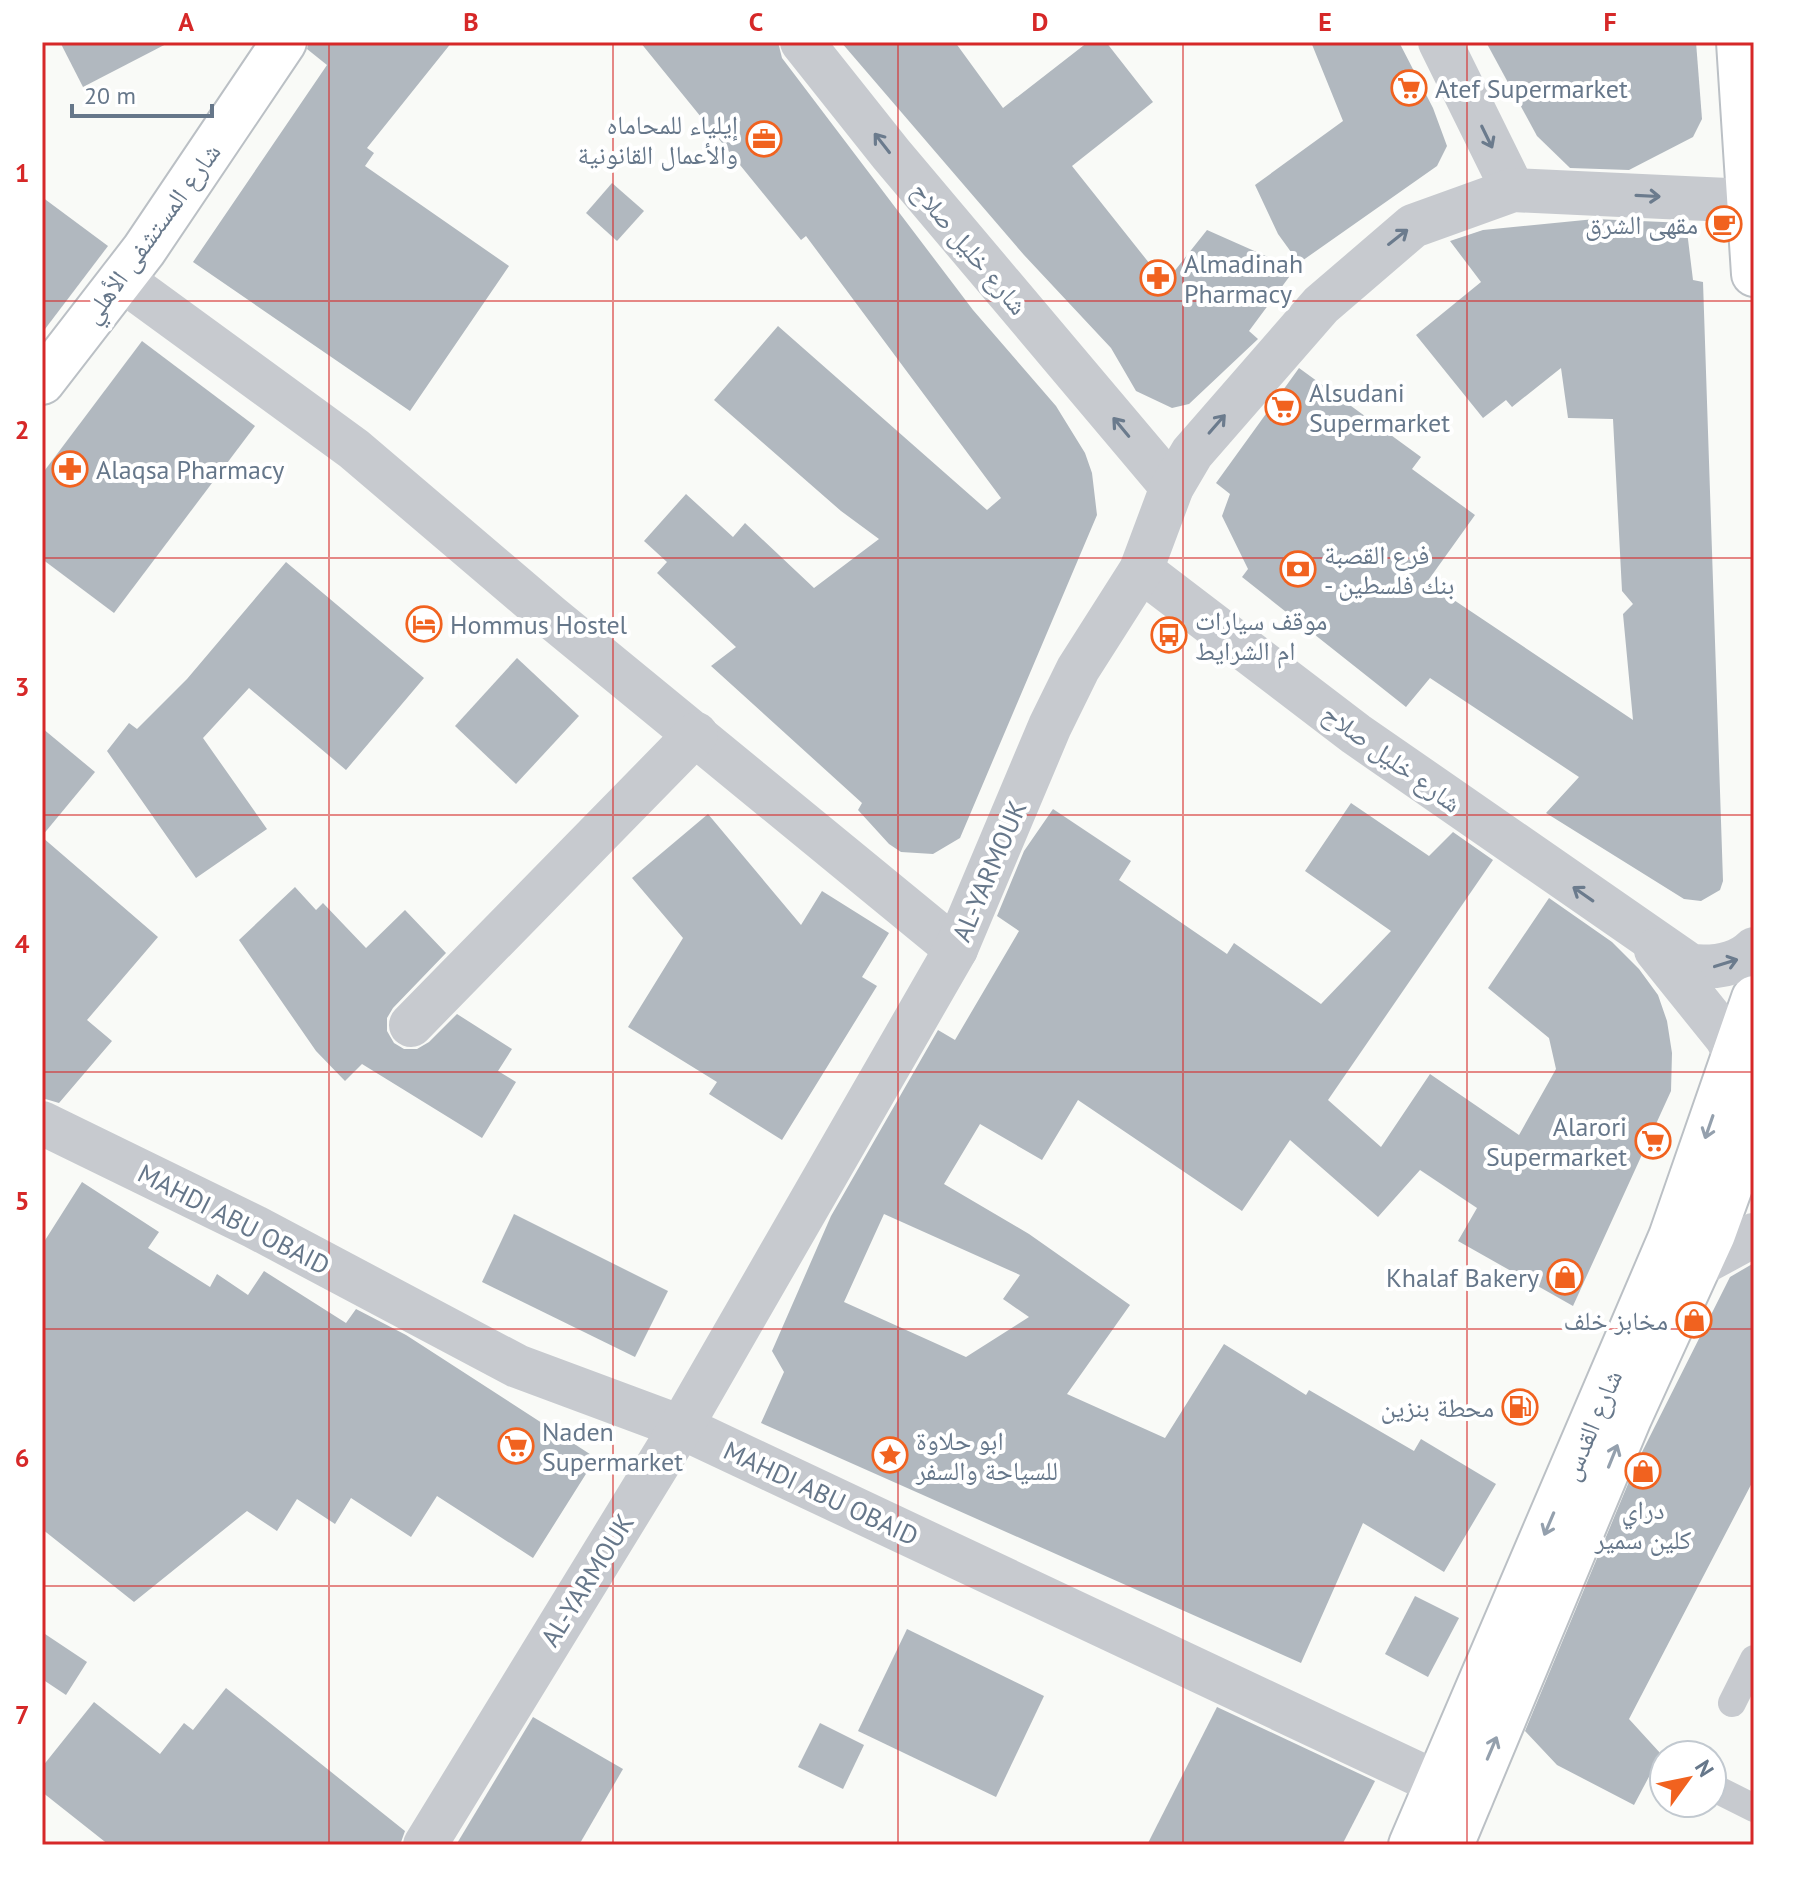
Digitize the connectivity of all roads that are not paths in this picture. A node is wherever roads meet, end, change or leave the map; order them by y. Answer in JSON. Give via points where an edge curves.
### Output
{"nodes":[{"id":1,"x":284,"y":42,"type":"edge"},
{"id":2,"x":802,"y":42,"type":"edge"},
{"id":3,"x":1440,"y":42,"type":"edge"},
{"id":4,"x":1739,"y":42,"type":"edge"},
{"id":5,"x":1513,"y":190,"type":"junction"},
{"id":6,"x":1749,"y":201,"type":"junction"},
{"id":7,"x":1754,"y":274,"type":"edge"},
{"id":8,"x":121,"y":279,"type":"junction"},
{"id":9,"x":42,"y":382,"type":"edge"},
{"id":10,"x":1172,"y":487,"type":"junction"},
{"id":11,"x":1141,"y":570,"type":"junction"},
{"id":12,"x":696,"y":734,"type":"junction"},
{"id":13,"x":1647,"y":938,"type":"junction"},
{"id":14,"x":956,"y":949,"type":"junction"},
{"id":15,"x":1754,"y":949,"type":"edge"},
{"id":16,"x":1754,"y":998,"type":"edge"},
{"id":17,"x":411,"y":1025,"type":"dead end"},
{"id":18,"x":1735,"y":1053,"type":"junction"},
{"id":19,"x":42,"y":1123,"type":"edge"},
{"id":20,"x":1754,"y":1235,"type":"edge"},
{"id":21,"x":1695,"y":1267,"type":"junction"},
{"id":22,"x":681,"y":1427,"type":"junction"},
{"id":23,"x":1754,"y":1659,"type":"edge"},
{"id":24,"x":1732,"y":1703,"type":"dead end"},
{"id":25,"x":1455,"y":1791,"type":"junction"},
{"id":26,"x":1728,"y":1795,"type":"edge"},
{"id":27,"x":1754,"y":1808,"type":"edge"},
{"id":28,"x":425,"y":1845,"type":"edge"},
{"id":29,"x":1411,"y":1845,"type":"edge"},
{"id":30,"x":1451,"y":1845,"type":"edge"}],
"edges":[{"from":1,"to":8,"type":"main road","name":"شارع المستشفى الأهلي"},
{"from":10,"to":2,"type":"street","name":"شارع خليل صلاح","one_way":true},
{"from":3,"to":5,"type":"street","one_way":true},
{"from":4,"to":6,"type":"main road"},
{"from":5,"to":6,"type":"street","name":"AL-YARMOUK","one_way":true},
{"from":10,"to":5,"type":"street","name":"AL-YARMOUK","one_way":true,"via":[[1192,453],[1321,305],[1380,251],[1413,226]]},
{"from":6,"to":7,"type":"main road"},
{"from":8,"to":9,"type":"main road","name":"شارع المستشفى الأهلي"},
{"from":8,"to":12,"type":"street","via":[[354,449]]},
{"from":10,"to":11,"type":"street","name":"AL-YARMOUK"},
{"from":13,"to":11,"type":"street","name":"شارع خليل صلاح","one_way":true,"via":[[1356,734]]},
{"from":11,"to":14,"type":"street","name":"AL-YARMOUK","via":[[1078,669],[1050,726]]},
{"from":12,"to":14,"type":"street"},
{"from":12,"to":17,"type":"street"},
{"from":13,"to":15,"type":"street","one_way":true,"via":[[1691,966],[1715,968]]},
{"from":13,"to":18,"type":"street"},
{"from":14,"to":22,"type":"street","name":"AL-YARMOUK"},
{"from":16,"to":18,"type":"main road","name":"شارع القدس"},
{"from":18,"to":21,"type":"main road","via":[[1744,1069],[1747,1119],[1739,1162]]},
{"from":18,"to":25,"type":"main road","name":"شارع القدس","one_way":true,"via":[[1671,1237]]},
{"from":19,"to":22,"type":"street","name":"MAHDI ABU OBAID","via":[[255,1227],[517,1366]]},
{"from":20,"to":21,"type":"street"},
{"from":25,"to":21,"type":"main road","one_way":true},
{"from":22,"to":25,"type":"street","name":"MAHDI ABU OBAID"},
{"from":22,"to":28,"type":"street","name":"AL-YARMOUK"},
{"from":23,"to":24,"type":"lane"},
{"from":25,"to":29,"type":"main road","name":"شارع القدس"},
{"from":25,"to":30,"type":"main road"},
{"from":26,"to":27,"type":"lane"}]}
